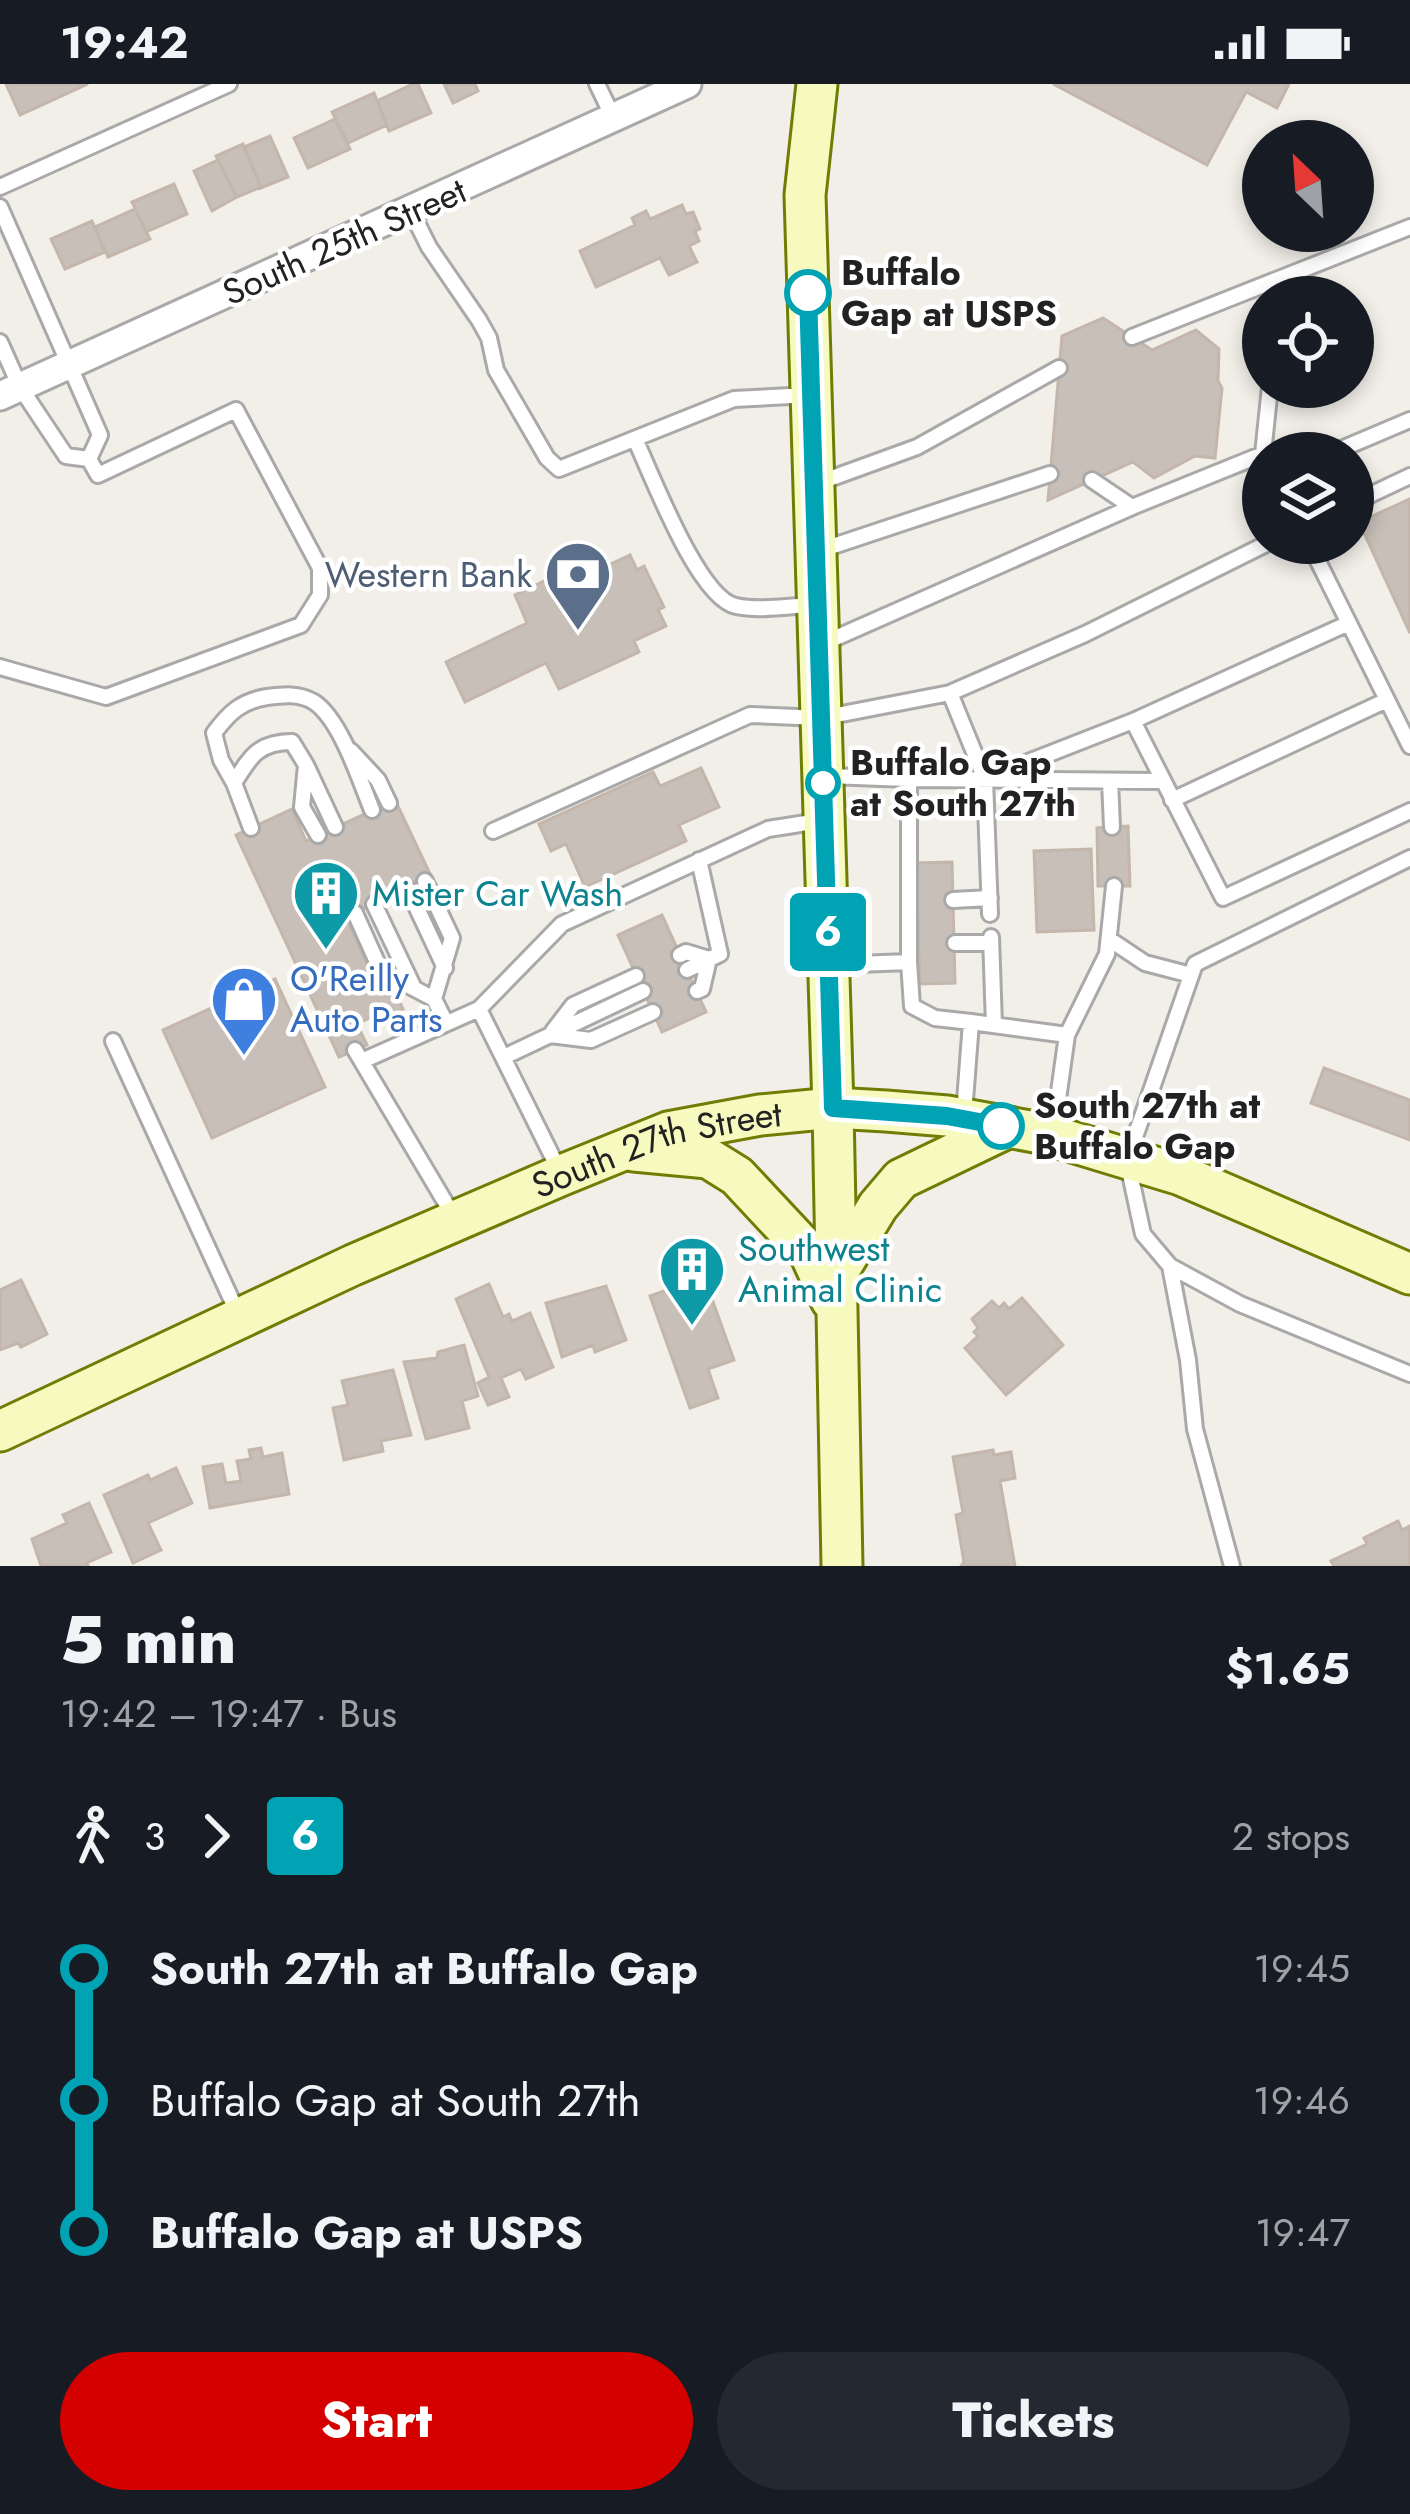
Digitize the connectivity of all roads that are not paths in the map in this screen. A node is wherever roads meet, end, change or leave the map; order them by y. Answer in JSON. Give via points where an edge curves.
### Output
{"nodes":[{"id":1,"x":229,"y":84,"type":"edge"},
{"id":2,"x":598,"y":84,"type":"edge"},
{"id":3,"x":687,"y":84,"type":"edge"},
{"id":4,"x":817,"y":84,"type":"edge"},
{"id":5,"x":614,"y":118,"type":"junction"},
{"id":6,"x":0,"y":187,"type":"edge"},
{"id":7,"x":0,"y":207,"type":"edge"},
{"id":8,"x":412,"y":211,"type":"junction"},
{"id":9,"x":1410,"y":227,"type":"edge"},
{"id":10,"x":1282,"y":276,"type":"edge"},
{"id":11,"x":1242,"y":292,"type":"edge"},
{"id":12,"x":1132,"y":337,"type":"dead end"},
{"id":13,"x":0,"y":342,"type":"edge"},
{"id":14,"x":72,"y":364,"type":"junction"},
{"id":15,"x":1059,"y":368,"type":"dead end"},
{"id":16,"x":10,"y":392,"type":"edge"},
{"id":17,"x":811,"y":395,"type":"junction"},
{"id":18,"x":1410,"y":419,"type":"edge"},
{"id":19,"x":1374,"y":435,"type":"edge"},
{"id":20,"x":635,"y":439,"type":"junction"},
{"id":21,"x":89,"y":459,"type":"junction"},
{"id":22,"x":1242,"y":462,"type":"edge"},
{"id":23,"x":1050,"y":474,"type":"dead end"},
{"id":24,"x":1410,"y":476,"type":"edge"},
{"id":25,"x":1092,"y":480,"type":"dead end"},
{"id":26,"x":814,"y":485,"type":"junction"},
{"id":27,"x":1374,"y":492,"type":"edge"},
{"id":28,"x":1132,"y":507,"type":"junction"},
{"id":29,"x":816,"y":552,"type":"junction"},
{"id":30,"x":1242,"y":556,"type":"edge"},
{"id":31,"x":1320,"y":564,"type":"edge"},
{"id":32,"x":817,"y":605,"type":"junction"},
{"id":33,"x":1348,"y":622,"type":"junction"},
{"id":34,"x":819,"y":646,"type":"junction"},
{"id":35,"x":0,"y":667,"type":"edge"},
{"id":36,"x":950,"y":693,"type":"junction"},
{"id":37,"x":1387,"y":700,"type":"junction"},
{"id":38,"x":821,"y":718,"type":"junction"},
{"id":39,"x":1133,"y":721,"type":"junction"},
{"id":40,"x":343,"y":743,"type":"junction"},
{"id":41,"x":1410,"y":746,"type":"edge"},
{"id":42,"x":306,"y":766,"type":"junction"},
{"id":43,"x":823,"y":776,"type":"junction"},
{"id":44,"x":909,"y":778,"type":"junction"},
{"id":45,"x":985,"y":779,"type":"junction"},
{"id":46,"x":1110,"y":781,"type":"junction"},
{"id":47,"x":1162,"y":781,"type":"junction"},
{"id":48,"x":234,"y":784,"type":"junction"},
{"id":49,"x":1172,"y":800,"type":"junction"},
{"id":50,"x":389,"y":803,"type":"dead end"},
{"id":51,"x":372,"y":811,"type":"dead end"},
{"id":52,"x":1410,"y":811,"type":"edge"},
{"id":53,"x":824,"y":821,"type":"junction"},
{"id":54,"x":335,"y":827,"type":"dead end"},
{"id":55,"x":1112,"y":827,"type":"dead end"},
{"id":56,"x":251,"y":828,"type":"dead end"},
{"id":57,"x":494,"y":831,"type":"dead end"},
{"id":58,"x":318,"y":836,"type":"dead end"},
{"id":59,"x":1410,"y":858,"type":"edge"},
{"id":60,"x":698,"y":860,"type":"junction"},
{"id":61,"x":425,"y":881,"type":"dead end"},
{"id":62,"x":1114,"y":886,"type":"dead end"},
{"id":63,"x":407,"y":889,"type":"dead end"},
{"id":64,"x":953,"y":900,"type":"dead end"},
{"id":65,"x":374,"y":904,"type":"dead end"},
{"id":66,"x":355,"y":913,"type":"dead end"},
{"id":67,"x":1109,"y":939,"type":"junction"},
{"id":68,"x":955,"y":943,"type":"dead end"},
{"id":69,"x":680,"y":955,"type":"dead end"},
{"id":70,"x":710,"y":959,"type":"junction"},
{"id":71,"x":909,"y":962,"type":"junction"},
{"id":72,"x":829,"y":965,"type":"junction"},
{"id":73,"x":445,"y":968,"type":"junction"},
{"id":74,"x":687,"y":970,"type":"dead end"},
{"id":75,"x":1191,"y":975,"type":"junction"},
{"id":76,"x":640,"y":983,"type":"dead end"},
{"id":77,"x":412,"y":986,"type":"junction"},
{"id":78,"x":697,"y":991,"type":"dead end"},
{"id":79,"x":434,"y":999,"type":"junction"},
{"id":80,"x":478,"y":1009,"type":"junction"},
{"id":81,"x":653,"y":1012,"type":"dead end"},
{"id":82,"x":971,"y":1022,"type":"junction"},
{"id":83,"x":446,"y":1023,"type":"junction"},
{"id":84,"x":994,"y":1025,"type":"junction"},
{"id":85,"x":550,"y":1035,"type":"junction"},
{"id":86,"x":1066,"y":1035,"type":"junction"},
{"id":87,"x":113,"y":1041,"type":"dead end"},
{"id":88,"x":504,"y":1057,"type":"junction"},
{"id":89,"x":833,"y":1108,"type":"junction"},
{"id":90,"x":964,"y":1119,"type":"junction"},
{"id":91,"x":1009,"y":1127,"type":"junction"},
{"id":92,"x":1053,"y":1136,"type":"junction"},
{"id":93,"x":623,"y":1150,"type":"junction"},
{"id":94,"x":1127,"y":1160,"type":"junction"},
{"id":95,"x":562,"y":1175,"type":"junction"},
{"id":96,"x":456,"y":1222,"type":"junction"},
{"id":97,"x":1171,"y":1266,"type":"junction"},
{"id":98,"x":1410,"y":1274,"type":"edge"},
{"id":99,"x":837,"y":1294,"type":"junction"},
{"id":100,"x":242,"y":1321,"type":"junction"},
{"id":101,"x":1410,"y":1374,"type":"edge"},
{"id":102,"x":0,"y":1431,"type":"edge"},
{"id":103,"x":842,"y":1566,"type":"edge"},
{"id":104,"x":1232,"y":1566,"type":"edge"}],
"edges":[{"from":1,"to":6,"type":"lane"},
{"from":2,"to":5,"type":"lane"},
{"from":3,"to":5,"type":"street","name":"South 25th Street"},
{"from":4,"to":17,"type":"main road","via":[[805,195]]},
{"from":5,"to":8,"type":"street","name":"South 25th Street"},
{"from":7,"to":14,"type":"lane"},
{"from":8,"to":14,"type":"street","name":"South 25th Street"},
{"from":8,"to":20,"type":"lane","via":[[489,338],[496,370],[547,458],[559,469]]},
{"from":9,"to":10,"type":"lane"},
{"from":11,"to":12,"type":"lane"},
{"from":13,"to":16,"type":"lane"},
{"from":14,"to":16,"type":"street","name":"South 25th Street"},
{"from":14,"to":21,"type":"lane","via":[[100,435]]},
{"from":15,"to":26,"type":"lane","via":[[916,447]]},
{"from":16,"to":21,"type":"lane","via":[[66,456]]},
{"from":17,"to":20,"type":"lane","via":[[734,399]]},
{"from":17,"to":26,"type":"main road"},
{"from":18,"to":19,"type":"lane"},
{"from":20,"to":32,"type":"lane","via":[[720,598],[736,606]]},
{"from":21,"to":35,"type":"lane","via":[[98,476],[236,410],[320,568],[320,595],[301,625],[106,697]]},
{"from":22,"to":28,"type":"lane"},
{"from":23,"to":29,"type":"lane"},
{"from":24,"to":27,"type":"lane"},
{"from":25,"to":28,"type":"lane"},
{"from":26,"to":29,"type":"main road"},
{"from":28,"to":34,"type":"lane"},
{"from":29,"to":32,"type":"main road"},
{"from":30,"to":36,"type":"lane"},
{"from":31,"to":33,"type":"lane"},
{"from":32,"to":34,"type":"main road"},
{"from":33,"to":37,"type":"lane"},
{"from":33,"to":39,"type":"lane"},
{"from":34,"to":38,"type":"main road"},
{"from":36,"to":38,"type":"lane"},
{"from":36,"to":45,"type":"lane"},
{"from":37,"to":41,"type":"lane"},
{"from":37,"to":49,"type":"lane"},
{"from":38,"to":43,"type":"main road"},
{"from":38,"to":57,"type":"lane","via":[[750,715]]},
{"from":39,"to":45,"type":"lane"},
{"from":39,"to":47,"type":"lane"},
{"from":40,"to":48,"type":"lane","via":[[315,703],[292,694],[256,699],[232,709],[214,733]]},
{"from":40,"to":50,"type":"lane","via":[[379,780]]},
{"from":40,"to":51,"type":"lane"},
{"from":42,"to":48,"type":"lane","via":[[292,742],[272,742],[254,751]]},
{"from":42,"to":54,"type":"lane"},
{"from":42,"to":58,"type":"lane","via":[[302,807]]},
{"from":43,"to":44,"type":"lane"},
{"from":43,"to":53,"type":"main road"},
{"from":44,"to":45,"type":"lane"},
{"from":44,"to":71,"type":"lane"},
{"from":45,"to":46,"type":"lane"},
{"from":45,"to":64,"type":"lane","via":[[990,906]]},
{"from":46,"to":47,"type":"lane"},
{"from":46,"to":55,"type":"lane"},
{"from":47,"to":49,"type":"lane"},
{"from":48,"to":56,"type":"lane"},
{"from":49,"to":52,"type":"lane","via":[[1223,898]]},
{"from":53,"to":60,"type":"lane","via":[[768,829]]},
{"from":53,"to":72,"type":"main road"},
{"from":59,"to":75,"type":"lane","via":[[1195,964]]},
{"from":60,"to":70,"type":"lane","via":[[720,954]]},
{"from":60,"to":80,"type":"lane","via":[[562,924]]},
{"from":61,"to":73,"type":"lane","via":[[452,938]]},
{"from":62,"to":67,"type":"lane"},
{"from":63,"to":73,"type":"lane"},
{"from":65,"to":77,"type":"lane"},
{"from":66,"to":77,"type":"lane","via":[[382,971]]},
{"from":67,"to":75,"type":"lane","via":[[1145,964]]},
{"from":67,"to":86,"type":"lane"},
{"from":68,"to":84,"type":"lane","via":[[991,940]]},
{"from":69,"to":70,"type":"lane"},
{"from":70,"to":74,"type":"lane"},
{"from":70,"to":78,"type":"lane"},
{"from":71,"to":72,"type":"lane"},
{"from":71,"to":82,"type":"lane","via":[[912,1006]]},
{"from":72,"to":89,"type":"main road"},
{"from":73,"to":79,"type":"lane"},
{"from":75,"to":94,"type":"lane"},
{"from":76,"to":85,"type":"lane","via":[[573,1005]]},
{"from":77,"to":79,"type":"lane"},
{"from":79,"to":83,"type":"lane"},
{"from":80,"to":83,"type":"lane"},
{"from":80,"to":88,"type":"lane"},
{"from":81,"to":85,"type":"lane","via":[[591,1040]]},
{"from":82,"to":84,"type":"lane"},
{"from":82,"to":90,"type":"lane"},
{"from":83,"to":96,"type":"lane","via":[[358,1056]]},
{"from":84,"to":86,"type":"lane"},
{"from":85,"to":88,"type":"lane"},
{"from":86,"to":92,"type":"lane"},
{"from":87,"to":100,"type":"lane"},
{"from":88,"to":95,"type":"lane"},
{"from":89,"to":90,"type":"main road","name":"South 27th Street"},
{"from":89,"to":93,"type":"main road","name":"South 27th Street","via":[[668,1132]]},
{"from":89,"to":99,"type":"main road"},
{"from":90,"to":91,"type":"main road","name":"South 27th Street"},
{"from":91,"to":92,"type":"main road","name":"South 27th Street"},
{"from":91,"to":99,"type":"main road","via":[[901,1179],[878,1205]]},
{"from":92,"to":94,"type":"main road","name":"South 27th Street"},
{"from":93,"to":95,"type":"main road","name":"South 27th Street"},
{"from":93,"to":99,"type":"main road","via":[[708,1159],[737,1176]]},
{"from":94,"to":97,"type":"lane","via":[[1143,1234]]},
{"from":94,"to":98,"type":"main road","name":"South 27th Street","via":[[1181,1175]]},
{"from":95,"to":96,"type":"main road","name":"South 27th Street"},
{"from":96,"to":100,"type":"main road","name":"South 27th Street"},
{"from":97,"to":101,"type":"lane","via":[[1240,1304]]},
{"from":97,"to":104,"type":"lane","via":[[1195,1429]]},
{"from":99,"to":103,"type":"main road"},
{"from":100,"to":102,"type":"main road","name":"South 27th Street"}]}
